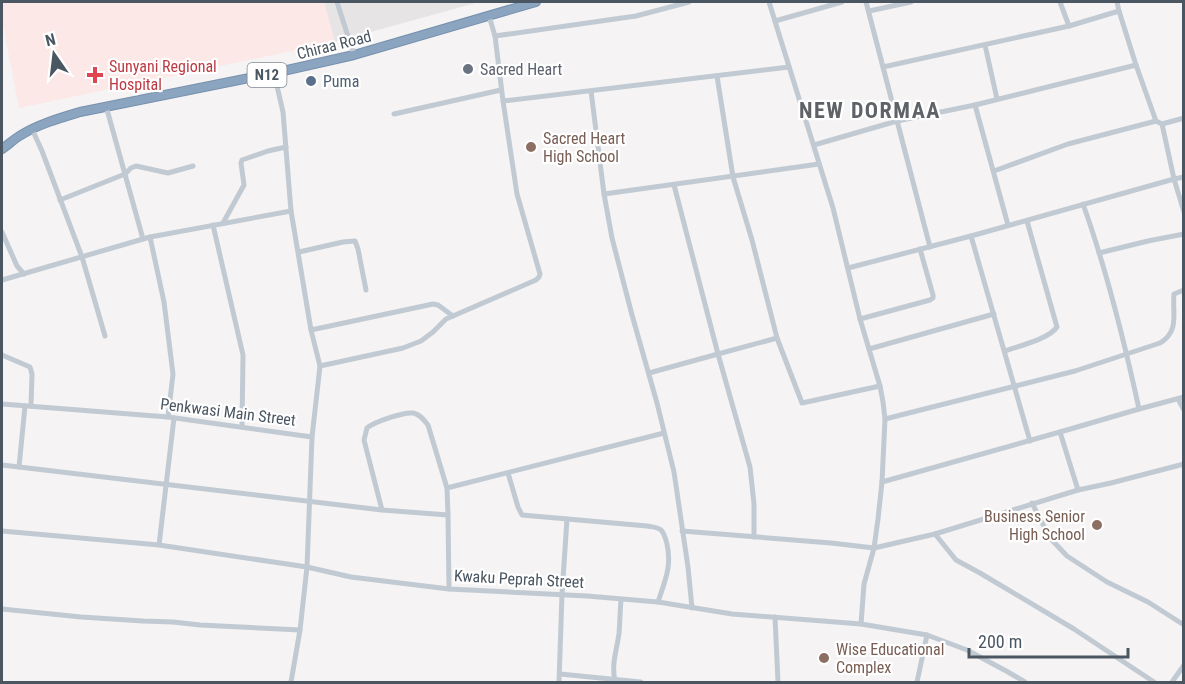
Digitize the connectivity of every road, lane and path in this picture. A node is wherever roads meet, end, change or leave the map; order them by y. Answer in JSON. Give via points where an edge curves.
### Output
{"nodes":[{"id":1,"x":337,"y":2,"type":"edge"},
{"id":2,"x":533,"y":2,"type":"edge"},
{"id":3,"x":689,"y":2,"type":"edge"},
{"id":4,"x":769,"y":2,"type":"edge"},
{"id":5,"x":842,"y":2,"type":"edge"},
{"id":6,"x":866,"y":2,"type":"edge"},
{"id":7,"x":911,"y":2,"type":"edge"},
{"id":8,"x":1060,"y":2,"type":"edge"},
{"id":9,"x":1117,"y":2,"type":"edge"},
{"id":10,"x":869,"y":10,"type":"junction"},
{"id":11,"x":1119,"y":12,"type":"junction"},
{"id":12,"x":489,"y":16,"type":"junction"},
{"id":13,"x":775,"y":21,"type":"junction"},
{"id":14,"x":1069,"y":26,"type":"junction"},
{"id":15,"x":495,"y":36,"type":"junction"},
{"id":16,"x":985,"y":45,"type":"junction"},
{"id":17,"x":354,"y":55,"type":"junction"},
{"id":18,"x":1136,"y":64,"type":"junction"},
{"id":19,"x":789,"y":67,"type":"junction"},
{"id":20,"x":883,"y":67,"type":"junction"},
{"id":21,"x":274,"y":74,"type":"junction"},
{"id":22,"x":717,"y":76,"type":"junction"},
{"id":23,"x":501,"y":90,"type":"junction"},
{"id":24,"x":591,"y":91,"type":"junction"},
{"id":25,"x":997,"y":99,"type":"junction"},
{"id":26,"x":502,"y":101,"type":"junction"},
{"id":27,"x":975,"y":105,"type":"junction"},
{"id":28,"x":106,"y":106,"type":"junction"},
{"id":29,"x":394,"y":114,"type":"dead end"},
{"id":30,"x":1184,"y":118,"type":"edge"},
{"id":31,"x":897,"y":121,"type":"junction"},
{"id":32,"x":1159,"y":123,"type":"junction"},
{"id":33,"x":32,"y":129,"type":"junction"},
{"id":34,"x":814,"y":146,"type":"junction"},
{"id":35,"x":286,"y":147,"type":"junction"},
{"id":36,"x":2,"y":149,"type":"edge"},
{"id":37,"x":819,"y":164,"type":"junction"},
{"id":38,"x":193,"y":166,"type":"dead end"},
{"id":39,"x":994,"y":171,"type":"junction"},
{"id":40,"x":125,"y":174,"type":"junction"},
{"id":41,"x":733,"y":177,"type":"junction"},
{"id":42,"x":1184,"y":177,"type":"edge"},
{"id":43,"x":1174,"y":179,"type":"junction"},
{"id":44,"x":674,"y":185,"type":"junction"},
{"id":45,"x":604,"y":194,"type":"junction"},
{"id":46,"x":60,"y":200,"type":"junction"},
{"id":47,"x":1083,"y":204,"type":"junction"},
{"id":48,"x":291,"y":211,"type":"junction"},
{"id":49,"x":1184,"y":212,"type":"edge"},
{"id":50,"x":1027,"y":221,"type":"junction"},
{"id":51,"x":223,"y":223,"type":"junction"},
{"id":52,"x":213,"y":225,"type":"junction"},
{"id":53,"x":1008,"y":225,"type":"junction"},
{"id":54,"x":2,"y":232,"type":"edge"},
{"id":55,"x":1184,"y":234,"type":"edge"},
{"id":56,"x":971,"y":236,"type":"junction"},
{"id":57,"x":150,"y":237,"type":"junction"},
{"id":58,"x":143,"y":239,"type":"junction"},
{"id":59,"x":930,"y":247,"type":"junction"},
{"id":60,"x":921,"y":249,"type":"junction"},
{"id":61,"x":299,"y":252,"type":"junction"},
{"id":62,"x":1099,"y":253,"type":"junction"},
{"id":63,"x":82,"y":257,"type":"junction"},
{"id":64,"x":848,"y":268,"type":"junction"},
{"id":65,"x":24,"y":274,"type":"junction"},
{"id":66,"x":2,"y":280,"type":"edge"},
{"id":67,"x":366,"y":290,"type":"dead end"},
{"id":68,"x":1184,"y":290,"type":"edge"},
{"id":69,"x":994,"y":314,"type":"junction"},
{"id":70,"x":453,"y":316,"type":"junction"},
{"id":71,"x":860,"y":319,"type":"junction"},
{"id":72,"x":310,"y":330,"type":"junction"},
{"id":73,"x":105,"y":336,"type":"dead end"},
{"id":74,"x":777,"y":338,"type":"junction"},
{"id":75,"x":869,"y":349,"type":"junction"},
{"id":76,"x":1005,"y":351,"type":"junction"},
{"id":77,"x":718,"y":354,"type":"junction"},
{"id":78,"x":1127,"y":354,"type":"junction"},
{"id":79,"x":2,"y":355,"type":"edge"},
{"id":80,"x":320,"y":366,"type":"junction"},
{"id":81,"x":649,"y":374,"type":"junction"},
{"id":82,"x":880,"y":386,"type":"junction"},
{"id":83,"x":1014,"y":386,"type":"junction"},
{"id":84,"x":1181,"y":398,"type":"edge"},
{"id":85,"x":2,"y":404,"type":"edge"},
{"id":86,"x":28,"y":406,"type":"junction"},
{"id":87,"x":1139,"y":409,"type":"junction"},
{"id":88,"x":1184,"y":410,"type":"edge"},
{"id":89,"x":171,"y":417,"type":"junction"},
{"id":90,"x":885,"y":419,"type":"junction"},
{"id":91,"x":242,"y":427,"type":"junction"},
{"id":92,"x":1060,"y":432,"type":"junction"},
{"id":93,"x":664,"y":433,"type":"junction"},
{"id":94,"x":312,"y":437,"type":"junction"},
{"id":95,"x":1030,"y":441,"type":"junction"},
{"id":96,"x":1184,"y":464,"type":"edge"},
{"id":97,"x":2,"y":465,"type":"edge"},
{"id":98,"x":19,"y":467,"type":"junction"},
{"id":99,"x":508,"y":473,"type":"junction"},
{"id":100,"x":882,"y":482,"type":"junction"},
{"id":101,"x":166,"y":484,"type":"junction"},
{"id":102,"x":447,"y":488,"type":"junction"},
{"id":103,"x":1078,"y":490,"type":"junction"},
{"id":104,"x":309,"y":500,"type":"junction"},
{"id":105,"x":1032,"y":503,"type":"junction"},
{"id":106,"x":382,"y":510,"type":"junction"},
{"id":107,"x":448,"y":515,"type":"junction"},
{"id":108,"x":567,"y":519,"type":"junction"},
{"id":109,"x":2,"y":531,"type":"edge"},
{"id":110,"x":682,"y":531,"type":"junction"},
{"id":111,"x":935,"y":534,"type":"junction"},
{"id":112,"x":754,"y":537,"type":"junction"},
{"id":113,"x":159,"y":545,"type":"junction"},
{"id":114,"x":874,"y":548,"type":"junction"},
{"id":115,"x":307,"y":567,"type":"junction"},
{"id":116,"x":449,"y":589,"type":"junction"},
{"id":117,"x":562,"y":594,"type":"junction"},
{"id":118,"x":621,"y":600,"type":"junction"},
{"id":119,"x":658,"y":602,"type":"junction"},
{"id":120,"x":692,"y":608,"type":"junction"},
{"id":121,"x":2,"y":609,"type":"edge"},
{"id":122,"x":775,"y":617,"type":"junction"},
{"id":123,"x":861,"y":624,"type":"junction"},
{"id":124,"x":1184,"y":625,"type":"edge"},
{"id":125,"x":300,"y":630,"type":"junction"},
{"id":126,"x":927,"y":635,"type":"junction"},
{"id":127,"x":1184,"y":665,"type":"edge"},
{"id":128,"x":560,"y":674,"type":"junction"},
{"id":129,"x":615,"y":681,"type":"junction"},
{"id":130,"x":291,"y":682,"type":"edge"},
{"id":131,"x":559,"y":682,"type":"edge"},
{"id":132,"x":641,"y":682,"type":"edge"},
{"id":133,"x":778,"y":682,"type":"edge"},
{"id":134,"x":918,"y":682,"type":"edge"},
{"id":135,"x":1024,"y":682,"type":"edge"},
{"id":136,"x":1155,"y":682,"type":"edge"},
{"id":137,"x":1172,"y":682,"type":"edge"}],
"edges":[{"from":1,"to":17,"type":"street"},
{"from":2,"to":12,"type":"highway","name":"Chiraa Road","number":"N12"},
{"from":3,"to":15,"type":"street","via":[[636,16]]},
{"from":4,"to":13,"type":"street"},
{"from":5,"to":13,"type":"street"},
{"from":6,"to":10,"type":"street"},
{"from":7,"to":10,"type":"street"},
{"from":8,"to":14,"type":"street"},
{"from":9,"to":11,"type":"street"},
{"from":10,"to":20,"type":"street"},
{"from":11,"to":14,"type":"street"},
{"from":11,"to":18,"type":"street"},
{"from":12,"to":15,"type":"street"},
{"from":12,"to":17,"type":"highway","name":"Chiraa Road","number":"N12"},
{"from":13,"to":19,"type":"street"},
{"from":14,"to":16,"type":"street"},
{"from":15,"to":23,"type":"street"},
{"from":16,"to":20,"type":"street"},
{"from":16,"to":25,"type":"street"},
{"from":17,"to":21,"type":"highway","name":"Chiraa Road","number":"N12"},
{"from":18,"to":25,"type":"street"},
{"from":18,"to":32,"type":"street"},
{"from":19,"to":22,"type":"street"},
{"from":19,"to":34,"type":"street"},
{"from":20,"to":31,"type":"street"},
{"from":21,"to":28,"type":"highway","name":"Chiraa Road","number":"N12"},
{"from":21,"to":35,"type":"street"},
{"from":22,"to":24,"type":"street"},
{"from":22,"to":41,"type":"street"},
{"from":23,"to":26,"type":"street"},
{"from":23,"to":29,"type":"street"},
{"from":24,"to":26,"type":"street"},
{"from":24,"to":45,"type":"street"},
{"from":25,"to":27,"type":"street"},
{"from":26,"to":70,"type":"street","via":[[517,194],[540,274],[536,280]]},
{"from":27,"to":31,"type":"street"},
{"from":27,"to":39,"type":"street"},
{"from":28,"to":33,"type":"highway","name":"Chiraa Road","number":"N12"},
{"from":28,"to":40,"type":"street"},
{"from":30,"to":32,"type":"street"},
{"from":31,"to":34,"type":"street"},
{"from":31,"to":59,"type":"street"},
{"from":32,"to":39,"type":"street","via":[[1068,144]]},
{"from":32,"to":43,"type":"street"},
{"from":33,"to":36,"type":"highway","name":"Chiraa Road","number":"N12"},
{"from":33,"to":46,"type":"street"},
{"from":34,"to":37,"type":"street"},
{"from":35,"to":48,"type":"street"},
{"from":35,"to":51,"type":"street","via":[[242,160],[244,185]]},
{"from":37,"to":41,"type":"street"},
{"from":37,"to":64,"type":"street"},
{"from":38,"to":40,"type":"street","via":[[162,172],[136,166]]},
{"from":39,"to":53,"type":"street"},
{"from":40,"to":46,"type":"street"},
{"from":40,"to":58,"type":"street"},
{"from":41,"to":44,"type":"street"},
{"from":41,"to":74,"type":"street"},
{"from":42,"to":43,"type":"street"},
{"from":43,"to":47,"type":"street"},
{"from":43,"to":49,"type":"street"},
{"from":44,"to":45,"type":"street"},
{"from":44,"to":77,"type":"street"},
{"from":45,"to":81,"type":"street"},
{"from":46,"to":63,"type":"street"},
{"from":47,"to":50,"type":"street"},
{"from":47,"to":62,"type":"street"},
{"from":48,"to":51,"type":"street"},
{"from":48,"to":61,"type":"street"},
{"from":50,"to":53,"type":"street"},
{"from":50,"to":76,"type":"street","via":[[1057,327],[1047,336]]},
{"from":51,"to":52,"type":"street"},
{"from":52,"to":57,"type":"street"},
{"from":52,"to":91,"type":"street","via":[[243,355]]},
{"from":53,"to":56,"type":"street"},
{"from":54,"to":65,"type":"street"},
{"from":55,"to":62,"type":"street"},
{"from":56,"to":59,"type":"street"},
{"from":56,"to":69,"type":"street"},
{"from":57,"to":58,"type":"street"},
{"from":57,"to":89,"type":"street","via":[[164,302],[173,374]]},
{"from":58,"to":63,"type":"street"},
{"from":59,"to":60,"type":"street"},
{"from":60,"to":64,"type":"street"},
{"from":60,"to":71,"type":"street","via":[[933,298]]},
{"from":61,"to":67,"type":"street","via":[[355,241]]},
{"from":61,"to":72,"type":"street"},
{"from":62,"to":78,"type":"street"},
{"from":63,"to":65,"type":"street"},
{"from":63,"to":73,"type":"street"},
{"from":64,"to":71,"type":"street"},
{"from":65,"to":66,"type":"street"},
{"from":68,"to":78,"type":"street","via":[[1174,294],[1174,323],[1164,341]]},
{"from":69,"to":75,"type":"street"},
{"from":69,"to":76,"type":"street"},
{"from":70,"to":72,"type":"street","via":[[433,304]]},
{"from":70,"to":80,"type":"street","via":[[421,341],[403,348]]},
{"from":71,"to":75,"type":"street"},
{"from":72,"to":80,"type":"street"},
{"from":74,"to":77,"type":"street"},
{"from":74,"to":82,"type":"street","via":[[802,403]]},
{"from":75,"to":82,"type":"street"},
{"from":76,"to":83,"type":"street"},
{"from":77,"to":81,"type":"street"},
{"from":77,"to":112,"type":"street","via":[[750,467]]},
{"from":78,"to":83,"type":"street"},
{"from":78,"to":87,"type":"street"},
{"from":79,"to":86,"type":"street","via":[[30,367]]},
{"from":80,"to":94,"type":"street"},
{"from":81,"to":93,"type":"street"},
{"from":82,"to":90,"type":"street"},
{"from":83,"to":90,"type":"street"},
{"from":83,"to":95,"type":"street"},
{"from":84,"to":87,"type":"street"},
{"from":84,"to":88,"type":"street"},
{"from":85,"to":86,"type":"street","name":"Penkwasi Main Street"},
{"from":86,"to":89,"type":"street","name":"Penkwasi Main Street"},
{"from":86,"to":98,"type":"street"},
{"from":87,"to":92,"type":"street"},
{"from":89,"to":91,"type":"street","name":"Penkwasi Main Street"},
{"from":89,"to":101,"type":"street"},
{"from":90,"to":100,"type":"street"},
{"from":91,"to":94,"type":"street","name":"Penkwasi Main Street"},
{"from":92,"to":95,"type":"street"},
{"from":92,"to":103,"type":"street"},
{"from":93,"to":99,"type":"street"},
{"from":93,"to":110,"type":"street"},
{"from":94,"to":104,"type":"street","name":"Penkwasi Main Street"},
{"from":95,"to":100,"type":"street"},
{"from":96,"to":103,"type":"street"},
{"from":97,"to":98,"type":"street"},
{"from":98,"to":101,"type":"street"},
{"from":99,"to":102,"type":"street"},
{"from":99,"to":108,"type":"street","via":[[522,515]]},
{"from":100,"to":114,"type":"street"},
{"from":101,"to":104,"type":"street"},
{"from":101,"to":113,"type":"street"},
{"from":102,"to":106,"type":"street","via":[[428,425],[422,417],[413,413],[371,424],[364,440]]},
{"from":102,"to":107,"type":"street"},
{"from":103,"to":105,"type":"street"},
{"from":104,"to":106,"type":"street"},
{"from":104,"to":115,"type":"street","name":"Penkwasi Main Street"},
{"from":105,"to":111,"type":"street"},
{"from":105,"to":124,"type":"street","via":[[1050,538],[1067,556]]},
{"from":106,"to":107,"type":"street"},
{"from":107,"to":116,"type":"street"},
{"from":108,"to":117,"type":"street"},
{"from":108,"to":119,"type":"street","via":[[647,526],[662,531],[670,560]]},
{"from":109,"to":113,"type":"street","name":"Kwaku Peprah Street"},
{"from":110,"to":112,"type":"street"},
{"from":110,"to":120,"type":"street"},
{"from":111,"to":114,"type":"street"},
{"from":111,"to":136,"type":"street","via":[[956,560]]},
{"from":112,"to":114,"type":"street"},
{"from":113,"to":115,"type":"street","name":"Kwaku Peprah Street"},
{"from":114,"to":123,"type":"street","via":[[864,584]]},
{"from":115,"to":116,"type":"street","name":"Kwaku Peprah Street","via":[[351,577]]},
{"from":115,"to":125,"type":"street","name":"Penkwasi Main Street"},
{"from":116,"to":117,"type":"street","name":"Kwaku Peprah Street"},
{"from":117,"to":118,"type":"street","name":"Kwaku Peprah Street"},
{"from":117,"to":128,"type":"street"},
{"from":118,"to":119,"type":"street","name":"Kwaku Peprah Street"},
{"from":118,"to":129,"type":"street","via":[[613,660]]},
{"from":119,"to":120,"type":"street","name":"Kwaku Peprah Street"},
{"from":120,"to":122,"type":"street","name":"Kwaku Peprah Street"},
{"from":121,"to":125,"type":"street"},
{"from":122,"to":123,"type":"street","name":"Kwaku Peprah Street"},
{"from":122,"to":133,"type":"street"},
{"from":123,"to":126,"type":"street","name":"Kwaku Peprah Street"},
{"from":125,"to":130,"type":"street","name":"Penkwasi Main Street"},
{"from":126,"to":134,"type":"street"},
{"from":126,"to":135,"type":"street","name":"Kwaku Peprah Street","via":[[967,650]]},
{"from":127,"to":137,"type":"street"},
{"from":128,"to":129,"type":"street"},
{"from":128,"to":131,"type":"street"},
{"from":129,"to":132,"type":"street"}]}
